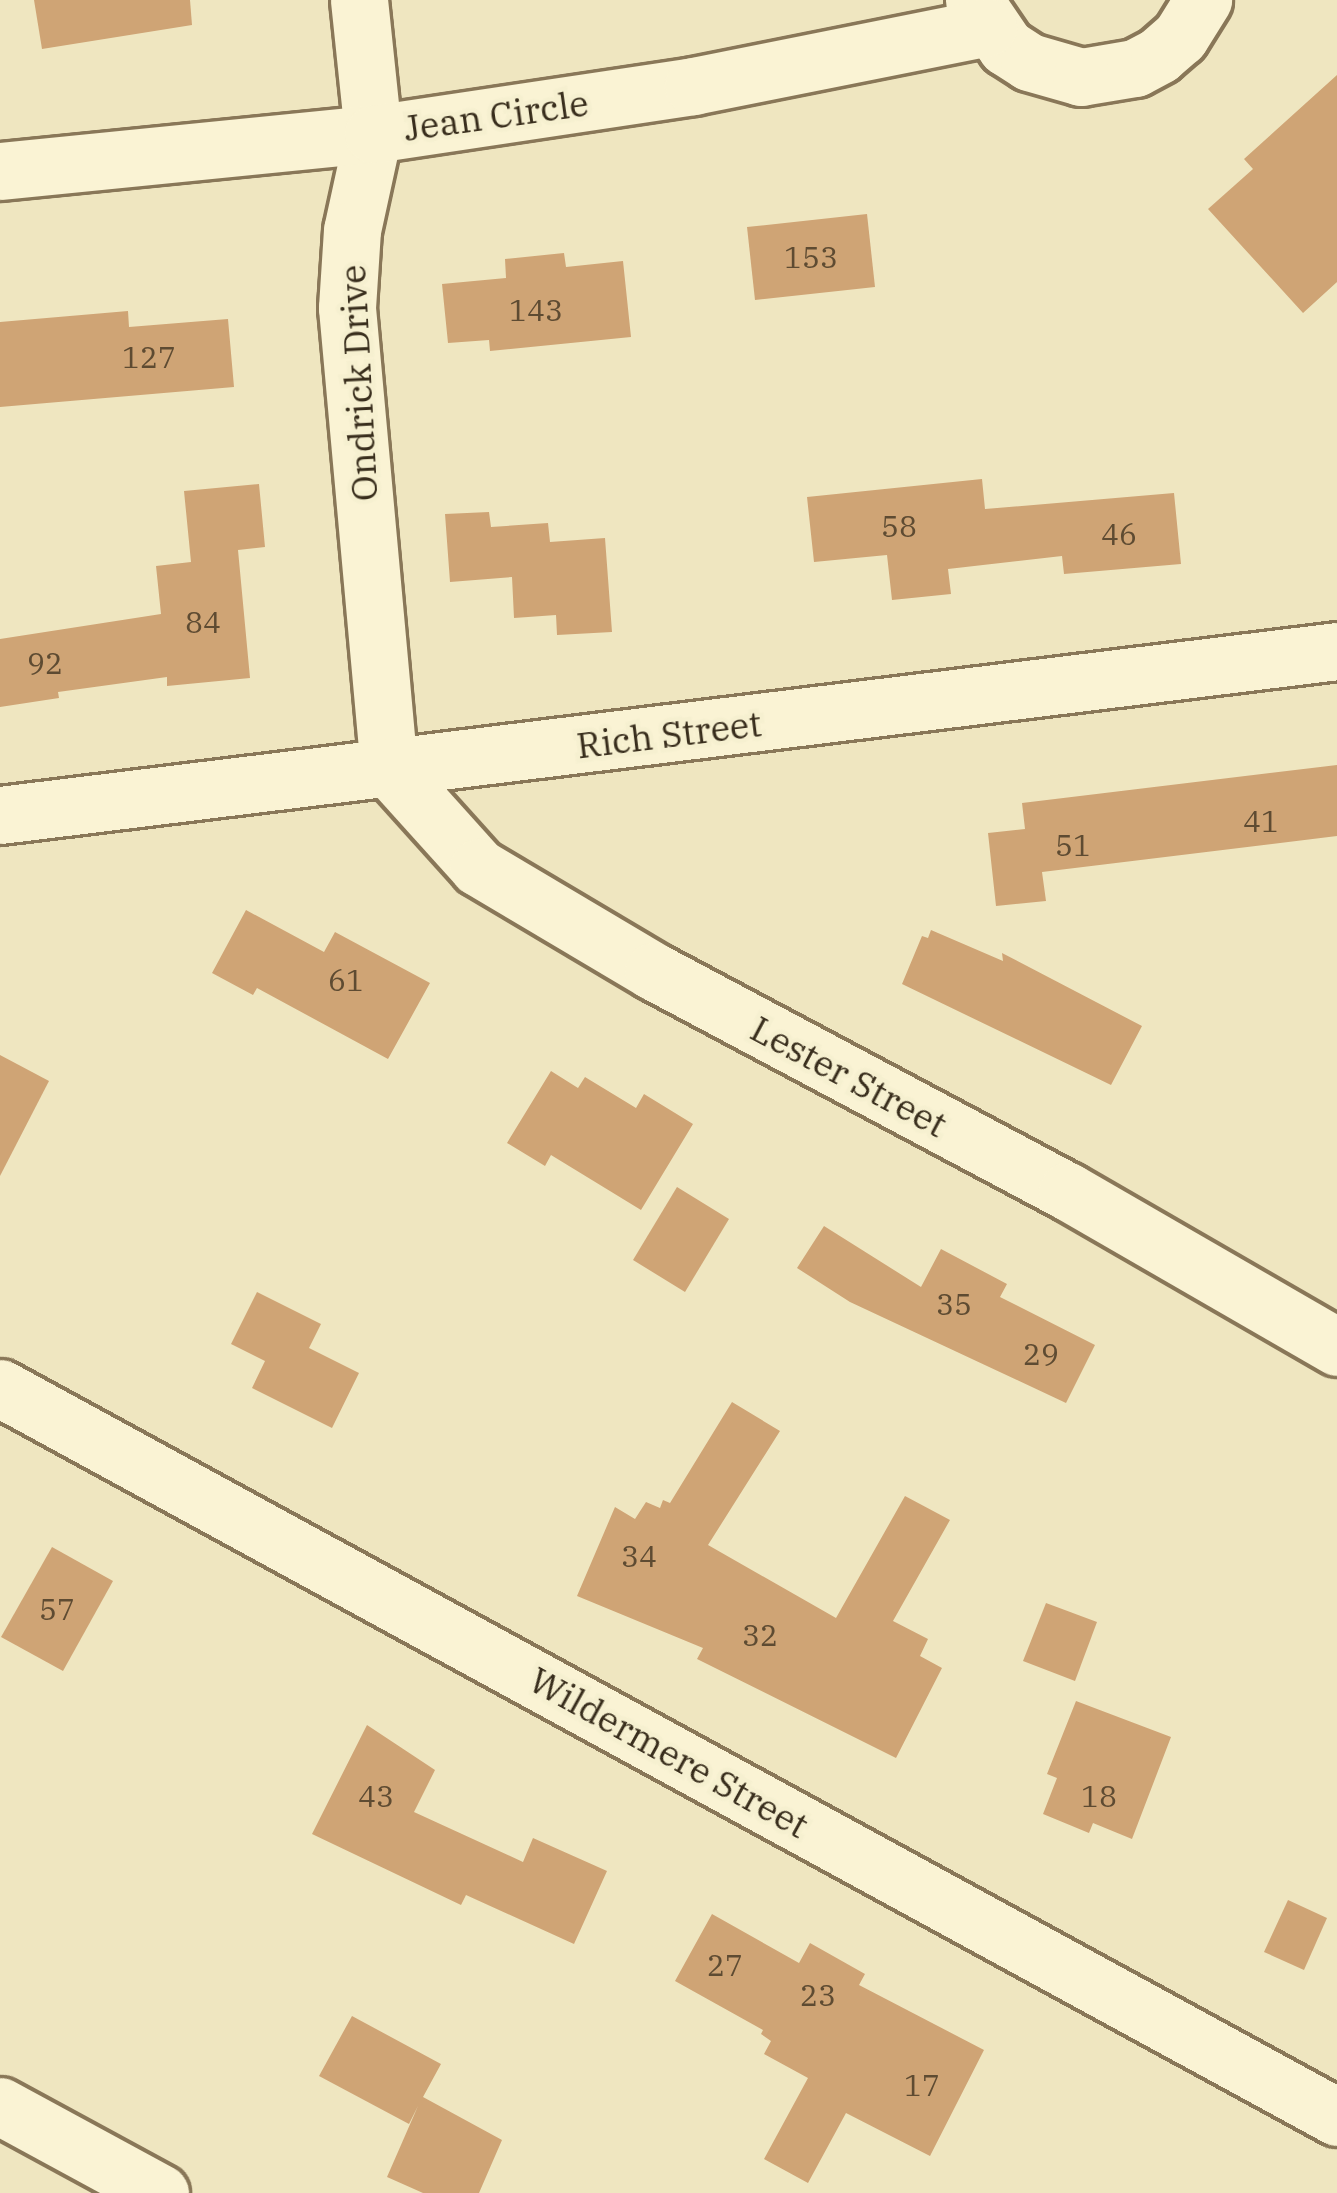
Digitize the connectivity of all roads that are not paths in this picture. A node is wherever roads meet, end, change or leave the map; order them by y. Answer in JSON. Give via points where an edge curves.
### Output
{"nodes":[{"id":1,"x":359,"y":0,"type":"edge"},
{"id":2,"x":1203,"y":0,"type":"edge"},
{"id":3,"x":981,"y":13,"type":"edge"},
{"id":4,"x":373,"y":134,"type":"junction"},
{"id":5,"x":0,"y":171,"type":"edge"},
{"id":6,"x":1337,"y":651,"type":"edge"},
{"id":7,"x":389,"y":768,"type":"junction"},
{"id":8,"x":0,"y":815,"type":"edge"},
{"id":9,"x":1337,"y":1347,"type":"edge"},
{"id":10,"x":0,"y":1388,"type":"edge"},
{"id":11,"x":0,"y":2106,"type":"edge"},
{"id":12,"x":1337,"y":2116,"type":"edge"},
{"id":13,"x":160,"y":2193,"type":"edge"}],
"edges":[{"from":1,"to":4,"type":"street","name":"Ondrick Drive"},
{"from":2,"to":3,"type":"street","name":"Jean Circle","via":[[1159,55],[1081,77],[1029,62]]},
{"from":3,"to":4,"type":"street","name":"Jean Circle","via":[[693,86]]},
{"from":4,"to":5,"type":"street","name":"Jean Circle"},
{"from":4,"to":7,"type":"street","name":"Ondrick Drive","via":[[352,230],[347,308]]},
{"from":6,"to":7,"type":"street","name":"Rich Street"},
{"from":7,"to":8,"type":"street","name":"Rich Street"},
{"from":7,"to":9,"type":"street","name":"Lester Street","via":[[478,867]]},
{"from":10,"to":12,"type":"street","name":"Wildermere Street"},
{"from":11,"to":13,"type":"street"}]}
